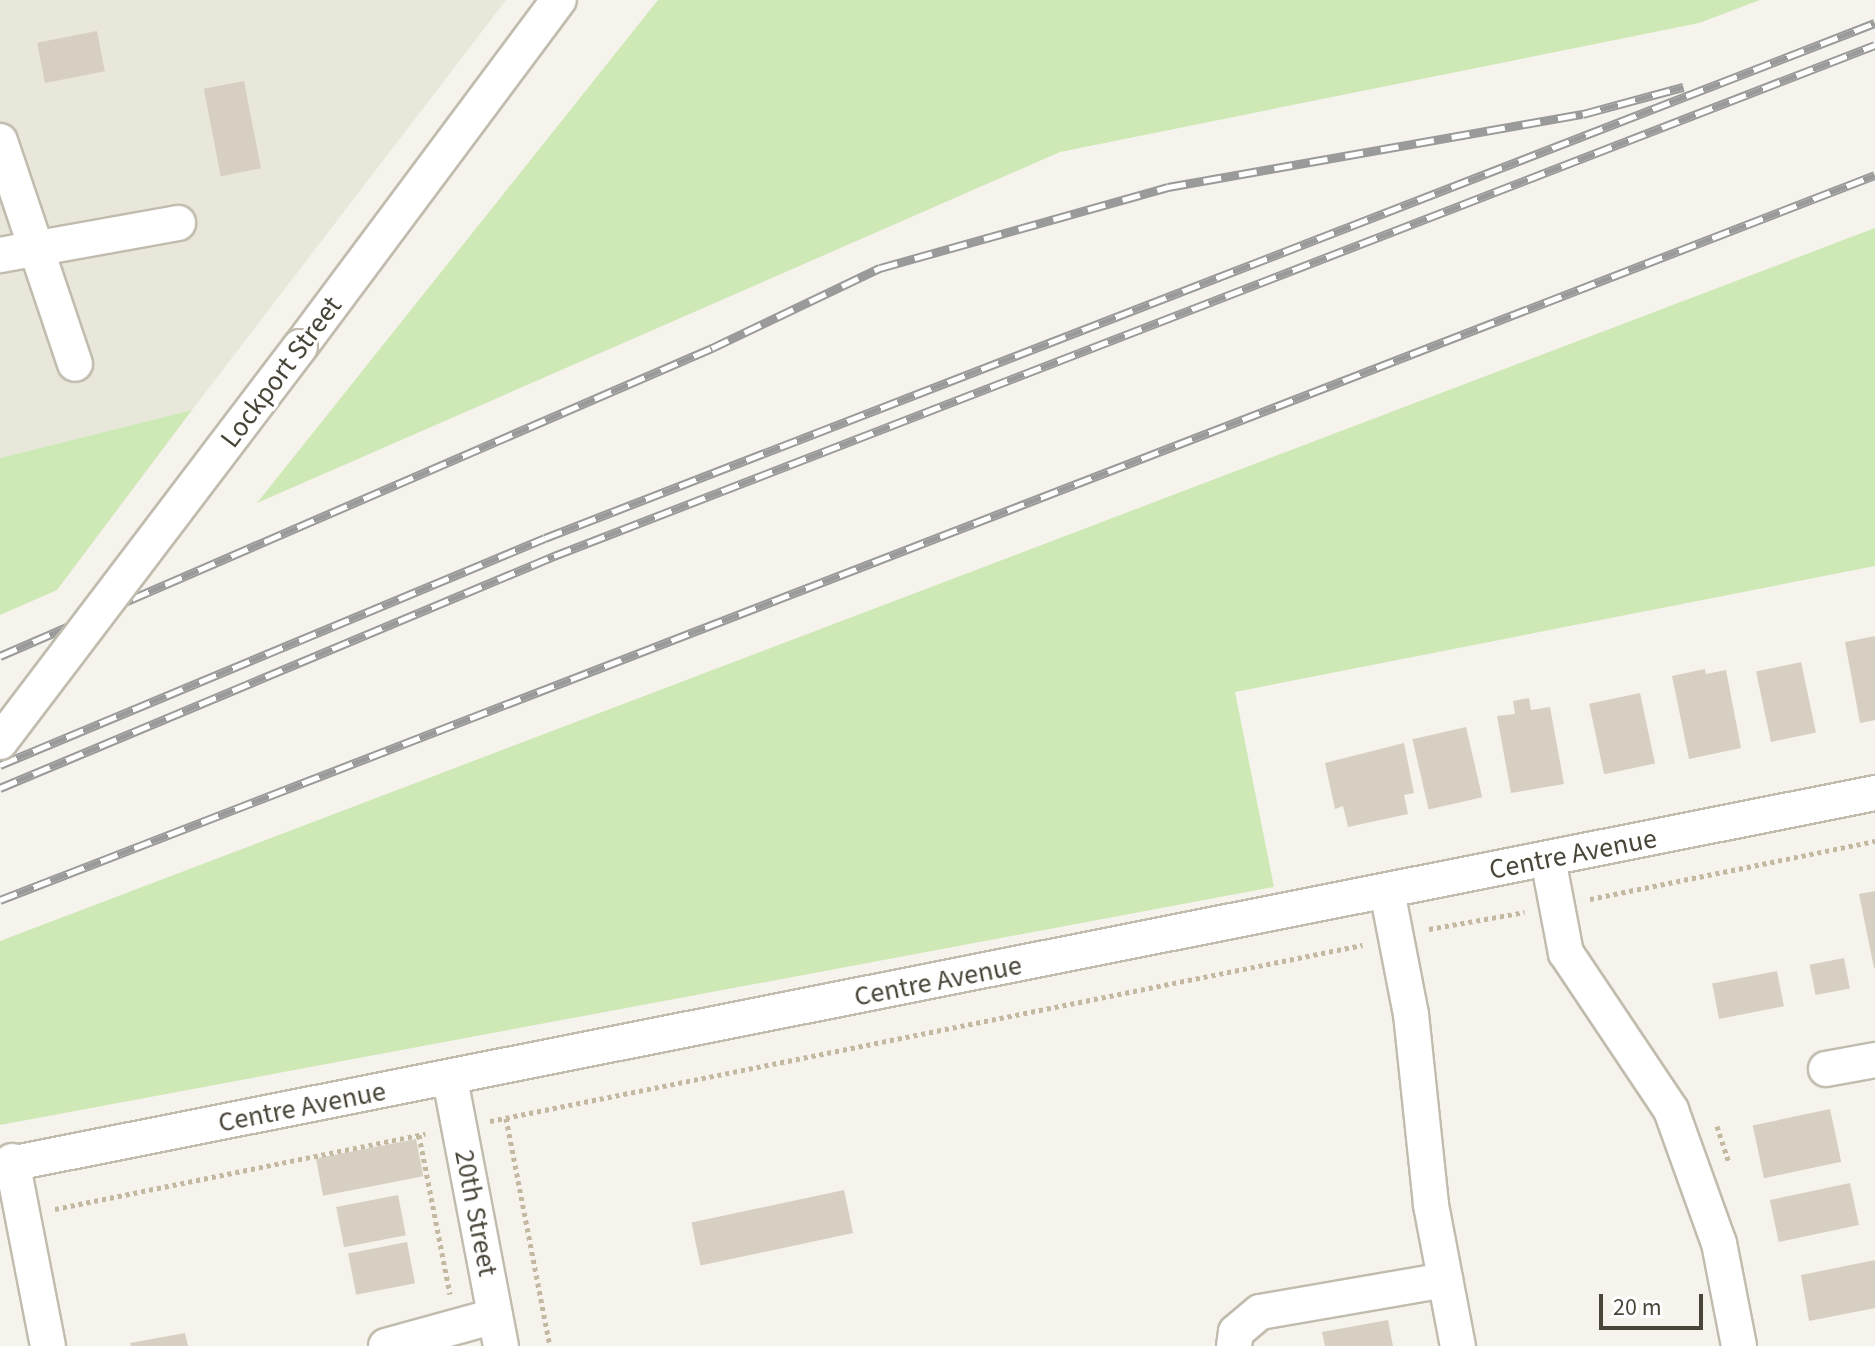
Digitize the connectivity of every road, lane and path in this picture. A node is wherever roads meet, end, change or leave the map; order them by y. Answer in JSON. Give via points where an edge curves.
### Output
{"nodes":[{"id":1,"x":559,"y":0,"type":"edge"},
{"id":2,"x":0,"y":141,"type":"edge"},
{"id":3,"x":178,"y":223,"type":"dead end"},
{"id":4,"x":39,"y":249,"type":"junction"},
{"id":5,"x":0,"y":255,"type":"edge"},
{"id":6,"x":75,"y":364,"type":"dead end"},
{"id":7,"x":0,"y":742,"type":"edge"},
{"id":8,"x":1875,"y":793,"type":"edge"},
{"id":9,"x":1875,"y":841,"type":"edge"},
{"id":10,"x":1548,"y":859,"type":"junction"},
{"id":11,"x":1387,"y":891,"type":"junction"},
{"id":12,"x":1557,"y":906,"type":"junction"},
{"id":13,"x":1436,"y":930,"type":"dead end"},
{"id":14,"x":1370,"y":943,"type":"dead end"},
{"id":15,"x":1875,"y":1060,"type":"edge"},
{"id":16,"x":1826,"y":1069,"type":"dead end"},
{"id":17,"x":450,"y":1079,"type":"junction"},
{"id":18,"x":506,"y":1118,"type":"junction"},
{"id":19,"x":460,"y":1128,"type":"junction"},
{"id":20,"x":419,"y":1135,"type":"junction"},
{"id":21,"x":6,"y":1164,"type":"edge"},
{"id":22,"x":23,"y":1215,"type":"junction"},
{"id":23,"x":1445,"y":1280,"type":"junction"},
{"id":24,"x":498,"y":1331,"type":"edge"},
{"id":25,"x":439,"y":1337,"type":"edge"},
{"id":26,"x":48,"y":1346,"type":"edge"},
{"id":27,"x":386,"y":1346,"type":"edge"},
{"id":28,"x":550,"y":1346,"type":"edge"},
{"id":29,"x":1234,"y":1346,"type":"edge"},
{"id":30,"x":1458,"y":1346,"type":"edge"},
{"id":31,"x":1739,"y":1346,"type":"edge"}],
"edges":[{"from":1,"to":7,"type":"street","name":"Lockport Street","bridge":true},
{"from":2,"to":4,"type":"street"},
{"from":3,"to":4,"type":"street"},
{"from":4,"to":5,"type":"street"},
{"from":4,"to":6,"type":"street"},
{"from":8,"to":10,"type":"street","name":"Centre Avenue"},
{"from":9,"to":12,"type":"path"},
{"from":10,"to":11,"type":"street","name":"Centre Avenue"},
{"from":10,"to":12,"type":"street"},
{"from":11,"to":17,"type":"street","name":"Centre Avenue"},
{"from":11,"to":23,"type":"street","via":[[1413,1029],[1431,1205]]},
{"from":12,"to":13,"type":"path"},
{"from":12,"to":31,"type":"street","via":[[1566,953],[1671,1110],[1719,1243]]},
{"from":14,"to":18,"type":"path"},
{"from":15,"to":16,"type":"street"},
{"from":17,"to":19,"type":"street","name":"20th Street"},
{"from":17,"to":21,"type":"street","name":"Centre Avenue"},
{"from":18,"to":19,"type":"path"},
{"from":18,"to":28,"type":"path"},
{"from":19,"to":20,"type":"path"},
{"from":19,"to":24,"type":"street","name":"20th Street"},
{"from":20,"to":22,"type":"path"},
{"from":20,"to":25,"type":"path"},
{"from":21,"to":22,"type":"street"},
{"from":22,"to":26,"type":"street"},
{"from":23,"to":29,"type":"street","via":[[1260,1312],[1236,1332]]},
{"from":23,"to":30,"type":"street"},
{"from":24,"to":25,"type":"street"},
{"from":25,"to":27,"type":"street"}]}
